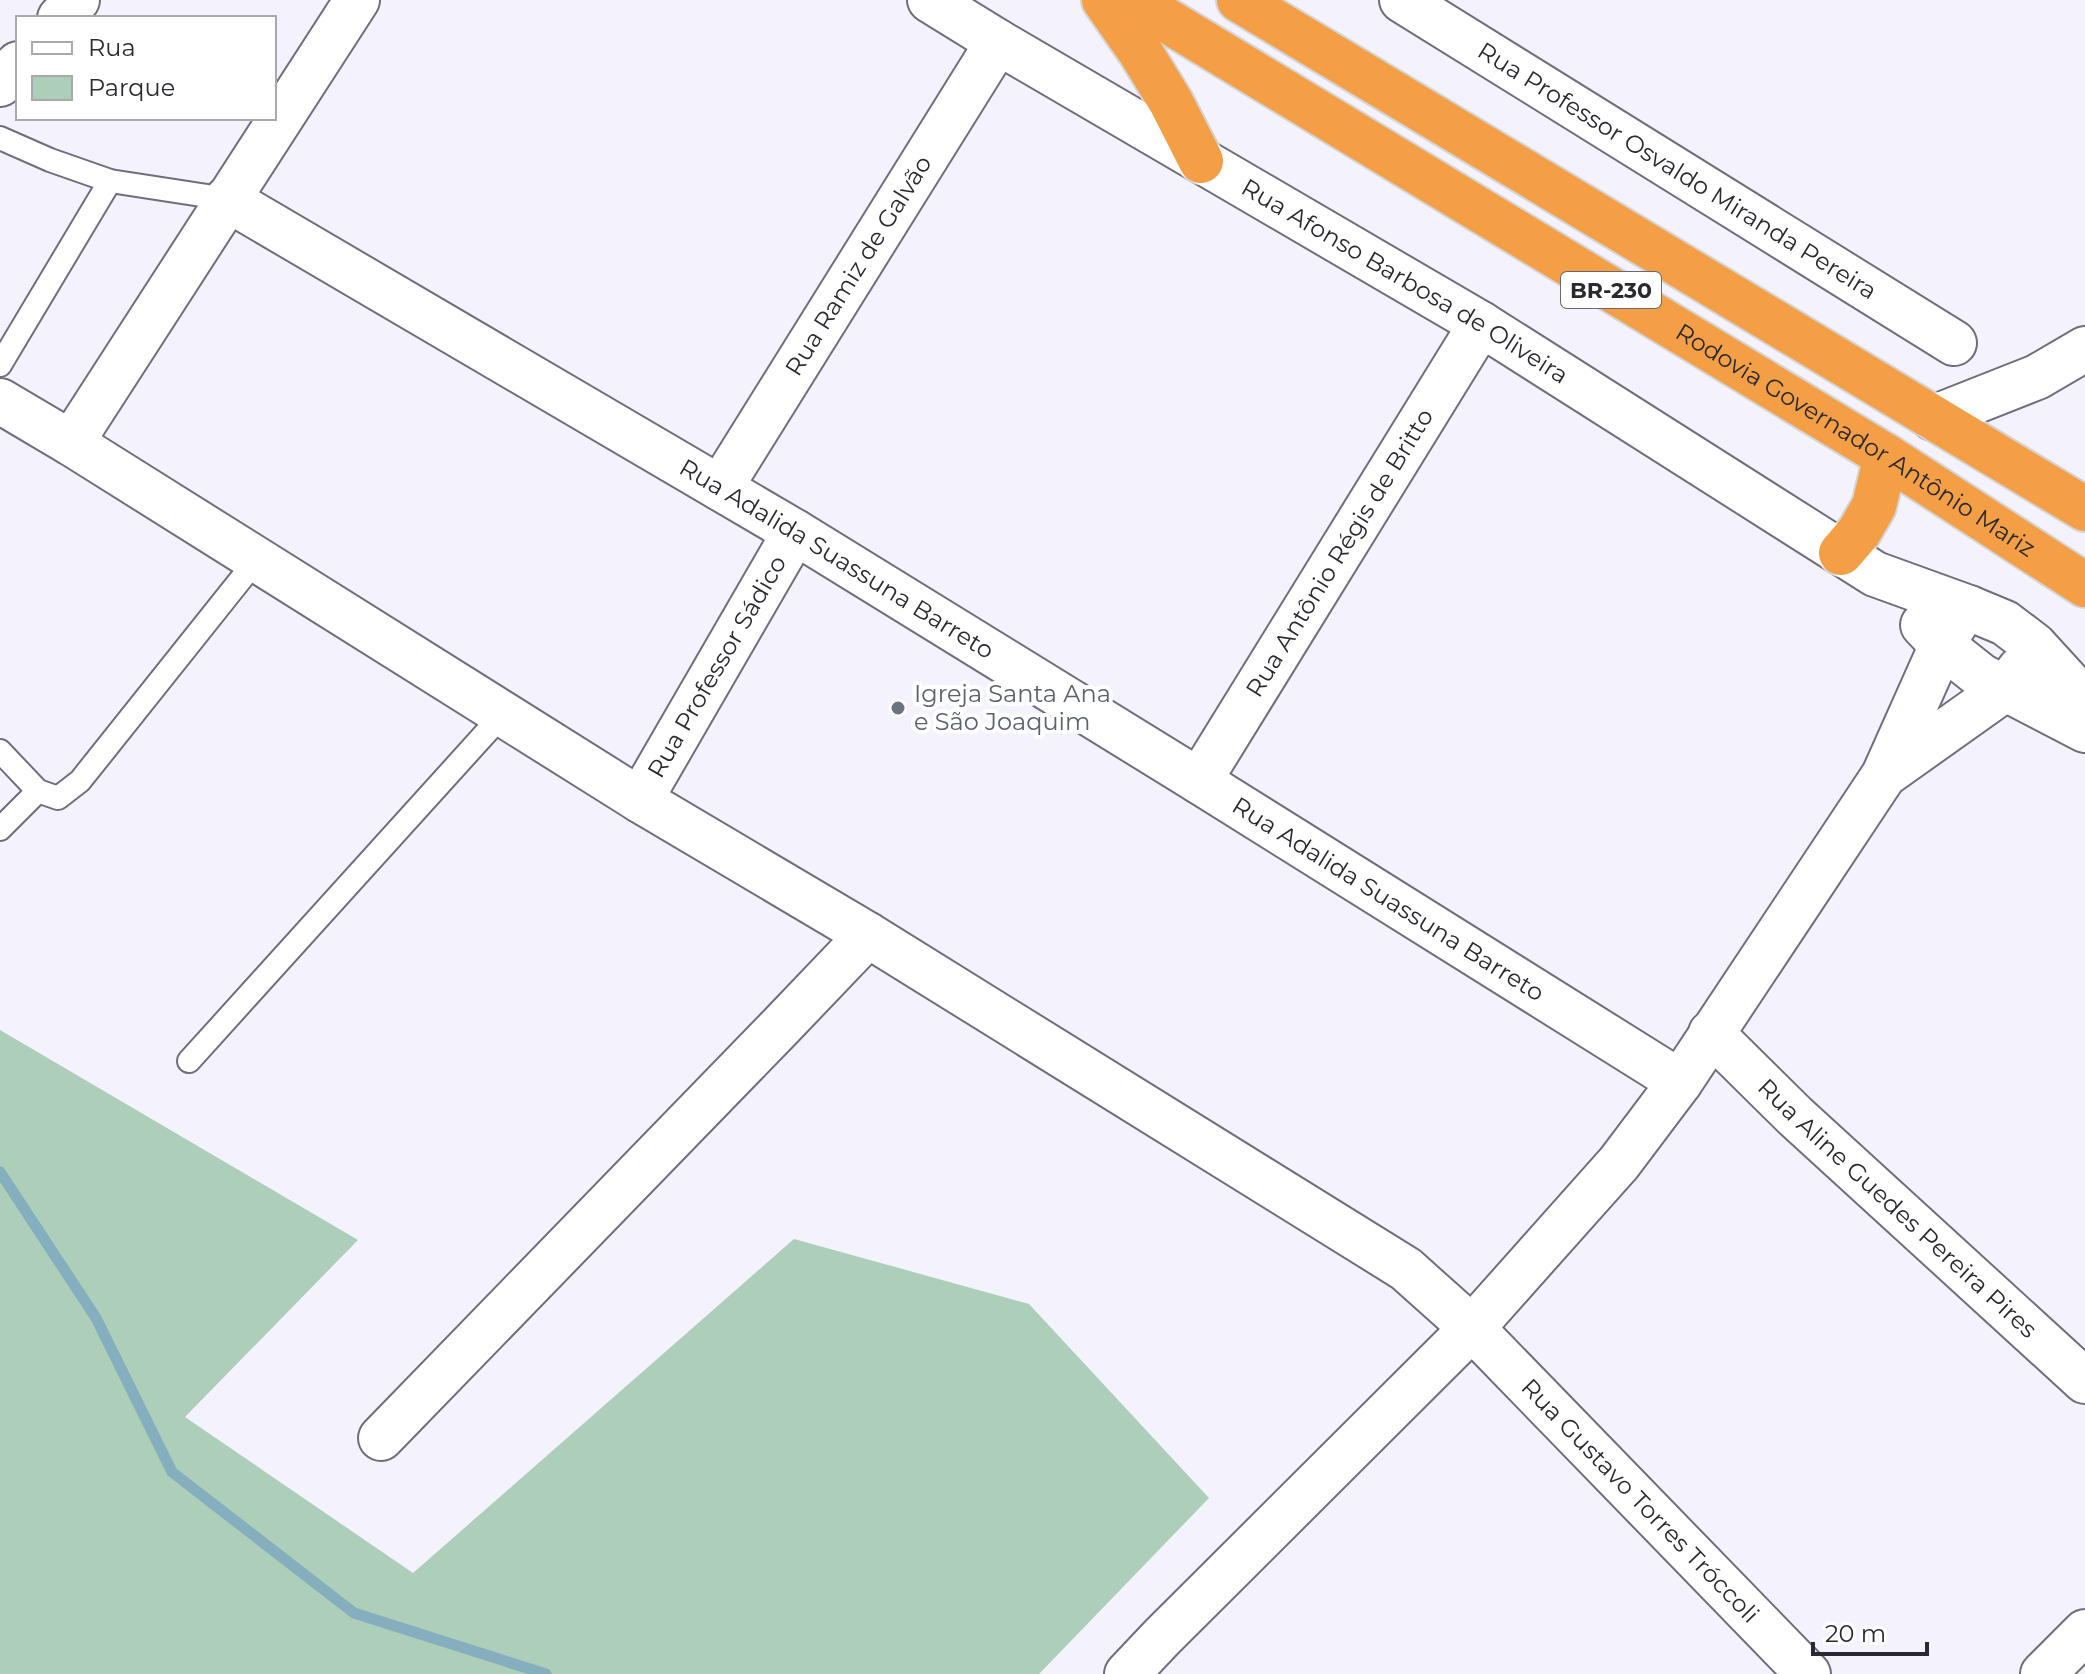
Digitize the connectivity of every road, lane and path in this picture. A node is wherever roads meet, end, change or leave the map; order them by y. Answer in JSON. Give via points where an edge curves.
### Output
{"nodes":[{"id":1,"x":77,"y":0,"type":"edge"},
{"id":2,"x":357,"y":0,"type":"edge"},
{"id":3,"x":930,"y":0,"type":"edge"},
{"id":4,"x":1104,"y":0,"type":"edge"},
{"id":5,"x":1133,"y":0,"type":"edge"},
{"id":6,"x":1239,"y":0,"type":"edge"},
{"id":7,"x":1402,"y":0,"type":"edge"},
{"id":8,"x":62,"y":16,"type":"edge"},
{"id":9,"x":998,"y":42,"type":"junction"},
{"id":10,"x":16,"y":66,"type":"edge"},
{"id":11,"x":0,"y":84,"type":"edge"},
{"id":12,"x":0,"y":138,"type":"edge"},
{"id":13,"x":1201,"y":161,"type":"junction"},
{"id":14,"x":110,"y":181,"type":"junction"},
{"id":15,"x":227,"y":199,"type":"junction"},
{"id":16,"x":1481,"y":324,"type":"junction"},
{"id":17,"x":1954,"y":343,"type":"dead end"},
{"id":18,"x":2085,"y":349,"type":"edge"},
{"id":19,"x":0,"y":365,"type":"edge"},
{"id":20,"x":0,"y":401,"type":"edge"},
{"id":21,"x":1933,"y":418,"type":"junction"},
{"id":22,"x":71,"y":443,"type":"junction"},
{"id":23,"x":1886,"y":456,"type":"junction"},
{"id":24,"x":720,"y":488,"type":"junction"},
{"id":25,"x":2085,"y":509,"type":"edge"},
{"id":26,"x":795,"y":532,"type":"junction"},
{"id":27,"x":257,"y":559,"type":"junction"},
{"id":28,"x":1858,"y":564,"type":"junction"},
{"id":29,"x":2085,"y":585,"type":"edge"},
{"id":30,"x":1969,"y":608,"type":"junction"},
{"id":31,"x":1942,"y":645,"type":"junction"},
{"id":32,"x":2034,"y":645,"type":"junction"},
{"id":33,"x":2005,"y":689,"type":"junction"},
{"id":34,"x":2085,"y":701,"type":"edge"},
{"id":35,"x":503,"y":714,"type":"junction"},
{"id":36,"x":2085,"y":730,"type":"edge"},
{"id":37,"x":0,"y":751,"type":"edge"},
{"id":38,"x":1884,"y":775,"type":"junction"},
{"id":39,"x":1199,"y":781,"type":"junction"},
{"id":40,"x":38,"y":791,"type":"junction"},
{"id":41,"x":640,"y":800,"type":"junction"},
{"id":42,"x":0,"y":829,"type":"edge"},
{"id":43,"x":868,"y":935,"type":"junction"},
{"id":44,"x":1711,"y":1033,"type":"junction"},
{"id":45,"x":189,"y":1061,"type":"dead end"},
{"id":46,"x":1680,"y":1082,"type":"junction"},
{"id":47,"x":1472,"y":1328,"type":"junction"},
{"id":48,"x":2085,"y":1381,"type":"edge"},
{"id":49,"x":381,"y":1438,"type":"dead end"},
{"id":50,"x":2085,"y":1632,"type":"edge"},
{"id":51,"x":1127,"y":1674,"type":"edge"},
{"id":52,"x":1808,"y":1674,"type":"edge"},
{"id":53,"x":2043,"y":1674,"type":"edge"}],
"edges":[{"from":1,"to":8,"type":"street"},
{"from":2,"to":15,"type":"street"},
{"from":3,"to":9,"type":"street","name":"Rua Afonso Barbosa de Oliveira"},
{"from":4,"to":13,"type":"highway","via":[[1171,102]]},
{"from":5,"to":23,"type":"highway","name":"Rodovia Governador Antônio Mariz","number":"BR-230"},
{"from":6,"to":21,"type":"highway","number":"BR-230"},
{"from":7,"to":17,"type":"street","name":"Rua Professor Osvaldo Miranda Pereira"},
{"from":9,"to":13,"type":"street","name":"Rua Afonso Barbosa de Oliveira"},
{"from":9,"to":24,"type":"street","name":"Rua Ramiz de Galvão"},
{"from":10,"to":11,"type":"street"},
{"from":12,"to":14,"type":"lane","name":"Rua Adalida Suassuna Barreto"},
{"from":13,"to":16,"type":"street","name":"Rua Afonso Barbosa de Oliveira"},
{"from":14,"to":15,"type":"lane","name":"Rua Adalida Suassuna Barreto"},
{"from":14,"to":19,"type":"lane"},
{"from":15,"to":22,"type":"street"},
{"from":15,"to":24,"type":"street","name":"Rua Adalida Suassuna Barreto"},
{"from":16,"to":28,"type":"street","name":"Rua Afonso Barbosa de Oliveira"},
{"from":16,"to":39,"type":"street","name":"Rua Antônio Régis de Britto"},
{"from":18,"to":21,"type":"street","via":[[2037,377]]},
{"from":20,"to":22,"type":"street","name":"Rua Gustavo Torres Tróccoli"},
{"from":21,"to":25,"type":"highway","number":"BR-230"},
{"from":22,"to":27,"type":"street","name":"Rua Gustavo Torres Tróccoli"},
{"from":23,"to":28,"type":"highway","via":[[1874,506],[1859,532]]},
{"from":23,"to":29,"type":"highway","name":"Rodovia Governador Antônio Mariz","number":"BR-230"},
{"from":24,"to":26,"type":"street","name":"Rua Adalida Suassuna Barreto"},
{"from":26,"to":39,"type":"street","name":"Rua Adalida Suassuna Barreto"},
{"from":26,"to":41,"type":"street","name":"Rua Professor Sádico"},
{"from":27,"to":35,"type":"street","name":"Rua Gustavo Torres Tróccoli"},
{"from":27,"to":40,"type":"lane","via":[[80,781],[58,798]]},
{"from":28,"to":30,"type":"street"},
{"from":28,"to":31,"type":"street"},
{"from":30,"to":31,"type":"street"},
{"from":30,"to":32,"type":"street","via":[[2005,623]]},
{"from":31,"to":33,"type":"street"},
{"from":31,"to":38,"type":"street"},
{"from":32,"to":33,"type":"street"},
{"from":32,"to":34,"type":"street"},
{"from":33,"to":36,"type":"street"},
{"from":33,"to":38,"type":"street"},
{"from":35,"to":41,"type":"street","name":"Rua Gustavo Torres Tróccoli"},
{"from":35,"to":45,"type":"lane"},
{"from":37,"to":40,"type":"lane"},
{"from":38,"to":44,"type":"street"},
{"from":39,"to":46,"type":"street","name":"Rua Adalida Suassuna Barreto"},
{"from":40,"to":42,"type":"lane"},
{"from":41,"to":43,"type":"street","name":"Rua Gustavo Torres Tróccoli"},
{"from":43,"to":47,"type":"street","name":"Rua Gustavo Torres Tróccoli","via":[[1406,1269]]},
{"from":43,"to":49,"type":"street"},
{"from":44,"to":46,"type":"street"},
{"from":44,"to":48,"type":"street","name":"Rua Aline Guedes Pereira Pires"},
{"from":46,"to":47,"type":"street","via":[[1619,1163]]},
{"from":47,"to":51,"type":"street"},
{"from":47,"to":52,"type":"street","name":"Rua Gustavo Torres Tróccoli"},
{"from":50,"to":53,"type":"street"}]}
